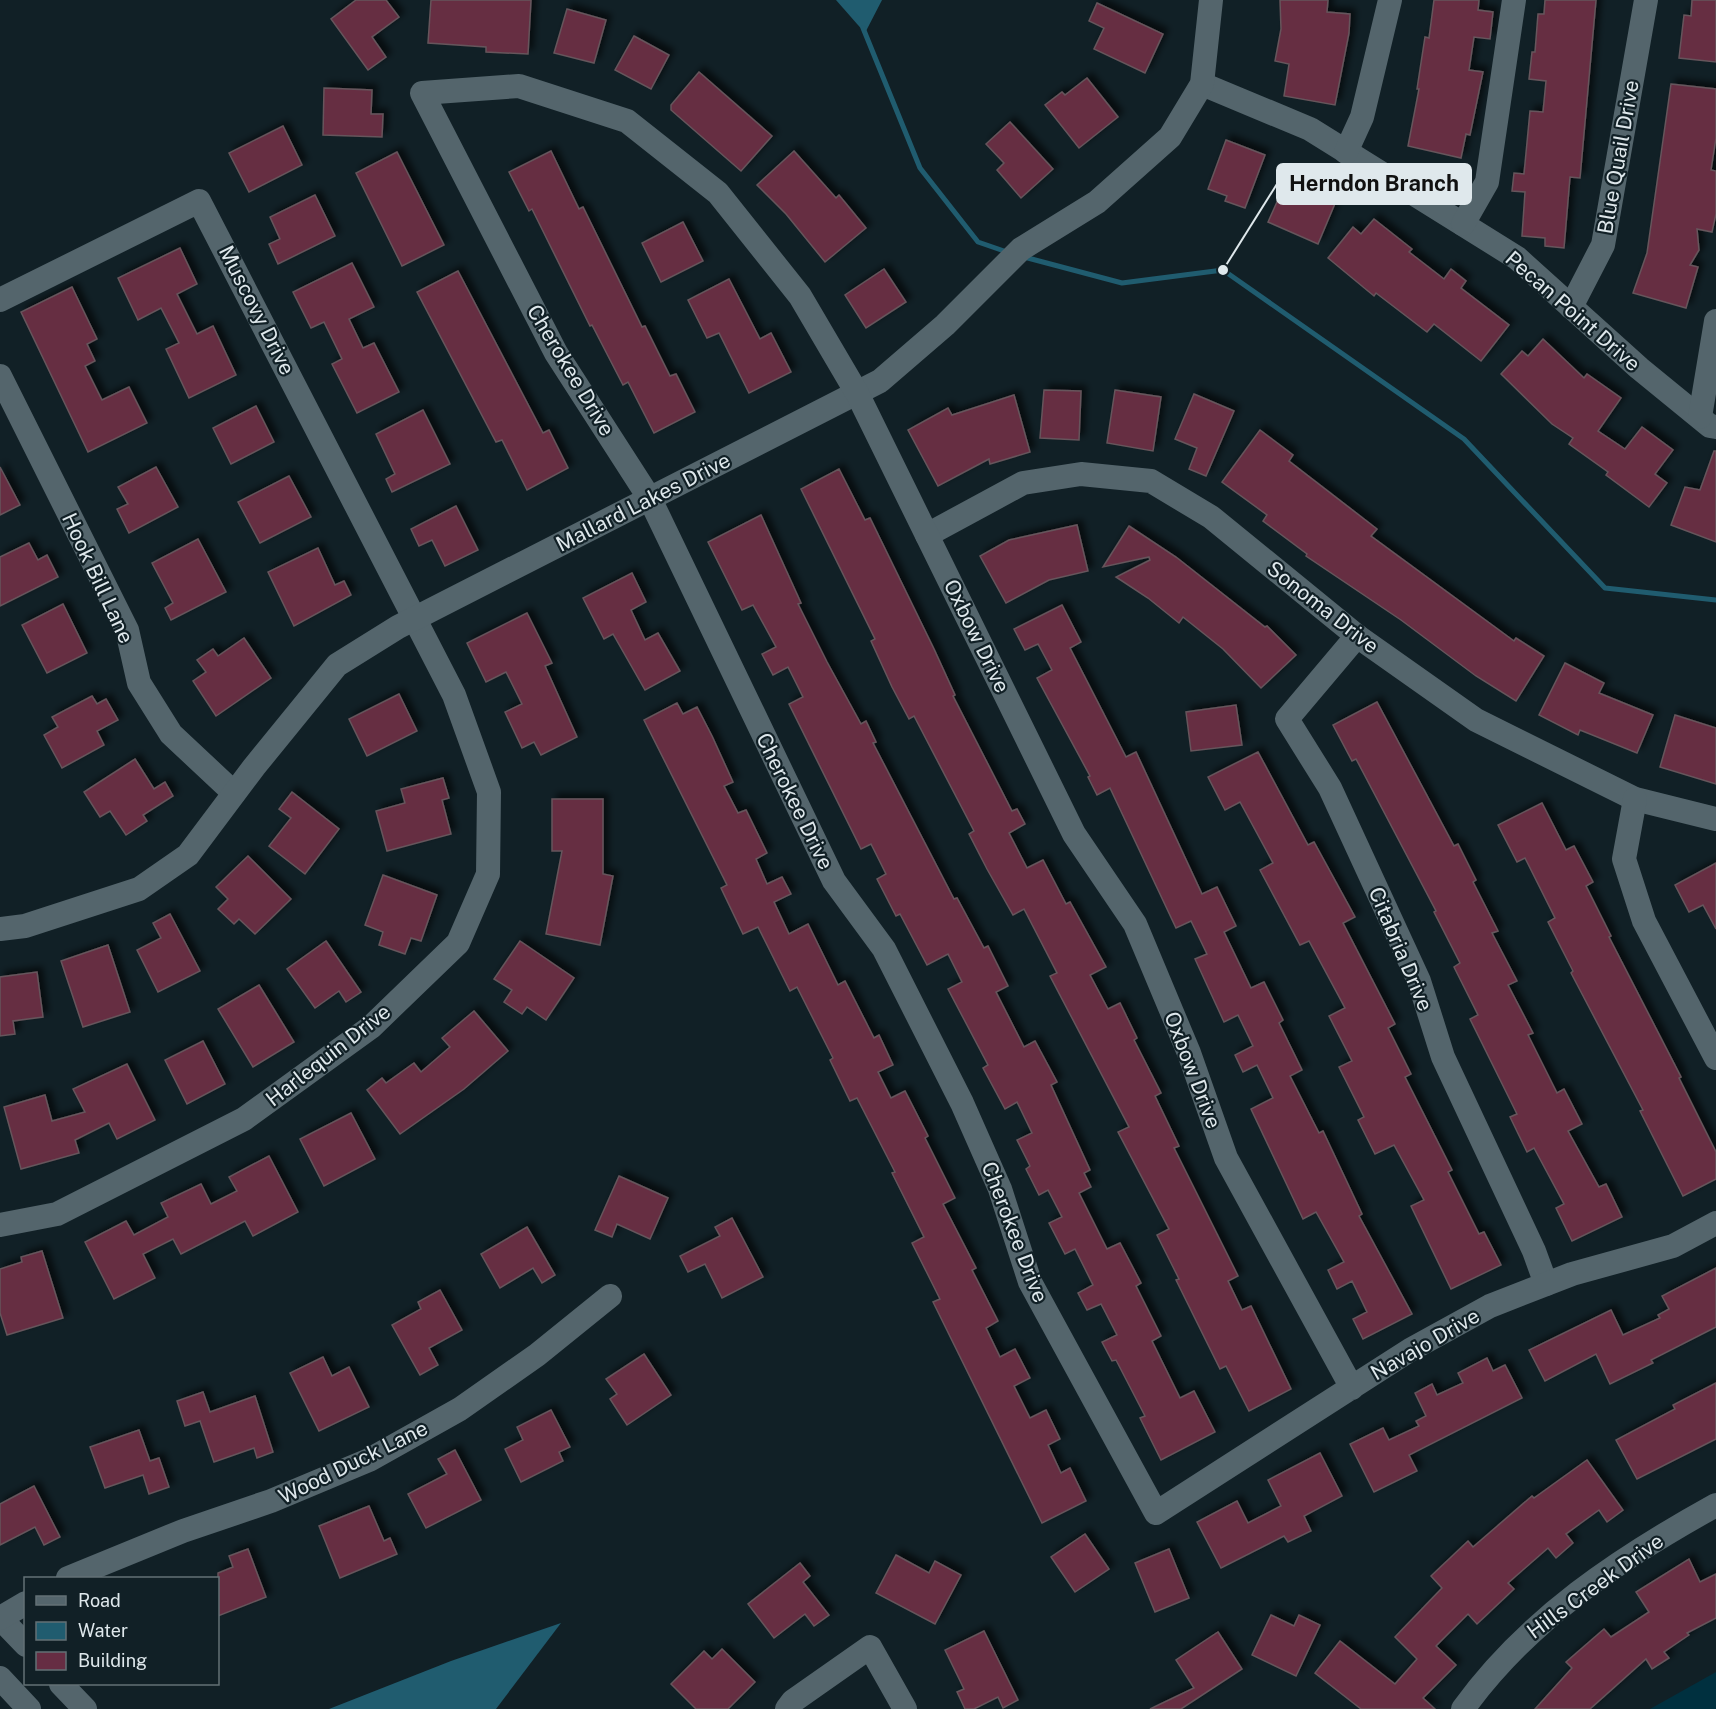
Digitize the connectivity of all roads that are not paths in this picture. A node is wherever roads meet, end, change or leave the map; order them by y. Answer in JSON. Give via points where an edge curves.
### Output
{"nodes":[{"id":1,"x":1211,"y":0,"type":"edge"},
{"id":2,"x":1390,"y":0,"type":"edge"},
{"id":3,"x":1514,"y":0,"type":"edge"},
{"id":4,"x":1646,"y":0,"type":"edge"},
{"id":5,"x":1202,"y":84,"type":"junction"},
{"id":6,"x":422,"y":93,"type":"joint"},
{"id":7,"x":1346,"y":153,"type":"junction"},
{"id":8,"x":1463,"y":224,"type":"junction"},
{"id":9,"x":0,"y":300,"type":"edge"},
{"id":10,"x":1571,"y":307,"type":"junction"},
{"id":11,"x":1716,"y":321,"type":"edge"},
{"id":12,"x":0,"y":376,"type":"edge"},
{"id":13,"x":857,"y":393,"type":"junction"},
{"id":14,"x":1708,"y":422,"type":"edge"},
{"id":15,"x":650,"y":499,"type":"junction"},
{"id":16,"x":927,"y":535,"type":"junction"},
{"id":17,"x":416,"y":618,"type":"junction"},
{"id":18,"x":1357,"y":636,"type":"junction"},
{"id":19,"x":234,"y":793,"type":"junction"},
{"id":20,"x":1635,"y":799,"type":"junction"},
{"id":21,"x":1716,"y":819,"type":"edge"},
{"id":22,"x":0,"y":929,"type":"edge"},
{"id":23,"x":1716,"y":1059,"type":"edge"},
{"id":24,"x":1716,"y":1222,"type":"edge"},
{"id":25,"x":0,"y":1225,"type":"edge"},
{"id":26,"x":1546,"y":1284,"type":"junction"},
{"id":27,"x":610,"y":1296,"type":"dead end"},
{"id":28,"x":1352,"y":1388,"type":"junction"},
{"id":29,"x":1716,"y":1505,"type":"edge"},
{"id":30,"x":1156,"y":1513,"type":"joint"},
{"id":31,"x":70,"y":1577,"type":"edge"},
{"id":32,"x":24,"y":1604,"type":"edge"},
{"id":33,"x":0,"y":1618,"type":"edge"},
{"id":34,"x":24,"y":1643,"type":"edge"},
{"id":35,"x":0,"y":1678,"type":"edge"},
{"id":36,"x":63,"y":1685,"type":"edge"},
{"id":37,"x":29,"y":1709,"type":"edge"},
{"id":38,"x":85,"y":1709,"type":"edge"},
{"id":39,"x":787,"y":1709,"type":"edge"},
{"id":40,"x":905,"y":1709,"type":"edge"},
{"id":41,"x":1463,"y":1709,"type":"edge"}],
"edges":[{"from":1,"to":5,"type":"street","name":"Mallard Lakes Drive"},
{"from":2,"to":7,"type":"street","via":[[1362,117]]},
{"from":3,"to":8,"type":"street","via":[[1487,182]]},
{"from":4,"to":10,"type":"street","name":"Blue Quail Drive","via":[[1603,245]]},
{"from":5,"to":7,"type":"street","name":"Pecan Point Drive","via":[[1310,129]]},
{"from":5,"to":13,"type":"street","name":"Mallard Lakes Drive","via":[[1170,137],[1097,202],[1022,249],[945,325],[880,381]]},
{"from":6,"to":13,"type":"street","name":"Oxbow Drive","via":[[519,86],[627,121],[718,193],[800,296]]},
{"from":6,"to":15,"type":"street","name":"Cherokee Drive","via":[[556,354]]},
{"from":7,"to":8,"type":"street","name":"Pecan Point Drive"},
{"from":8,"to":10,"type":"street","name":"Pecan Point Drive","via":[[1518,258]]},
{"from":9,"to":17,"type":"street","name":"Muscovy Drive","via":[[200,201]]},
{"from":10,"to":14,"type":"street","name":"Pecan Point Drive","via":[[1639,368]]},
{"from":11,"to":14,"type":"street"},
{"from":12,"to":19,"type":"street","name":"Hook Bill Lane","via":[[127,630],[139,684],[171,734]]},
{"from":13,"to":15,"type":"street","name":"Mallard Lakes Drive"},
{"from":13,"to":16,"type":"street","name":"Oxbow Drive"},
{"from":15,"to":17,"type":"street","name":"Mallard Lakes Drive"},
{"from":15,"to":30,"type":"street","name":"Cherokee Drive","via":[[834,881],[884,949],[962,1103],[1000,1189],[1030,1282]]},
{"from":16,"to":18,"type":"street","name":"Sonoma Drive","via":[[1023,483],[1081,474],[1151,481],[1211,517]]},
{"from":16,"to":28,"type":"street","name":"Oxbow Drive","via":[[1074,834],[1135,924],[1189,1053],[1226,1158]]},
{"from":17,"to":19,"type":"street","name":"Mallard Lakes Drive","via":[[336,664]]},
{"from":17,"to":25,"type":"street","name":"Harlequin Drive","via":[[454,695],[489,792],[488,874],[458,944],[371,1027],[244,1119],[57,1214]]},
{"from":18,"to":20,"type":"street","name":"Sonoma Drive","via":[[1476,720]]},
{"from":18,"to":26,"type":"street","name":"Citabria Drive","via":[[1287,719],[1330,788],[1419,981],[1443,1057]]},
{"from":19,"to":22,"type":"street","name":"Mallard Lakes Drive","via":[[188,855],[139,889],[25,926]]},
{"from":20,"to":21,"type":"street","name":"Sonoma Drive"},
{"from":20,"to":23,"type":"street","via":[[1624,859],[1644,921]]},
{"from":24,"to":26,"type":"street","name":"Navajo Drive","via":[[1673,1246]]},
{"from":26,"to":28,"type":"street","name":"Navajo Drive","via":[[1490,1306],[1410,1350]]},
{"from":27,"to":31,"type":"street","name":"Wood Duck Lane","via":[[537,1355],[460,1409],[369,1460],[271,1502],[183,1531]]},
{"from":28,"to":30,"type":"street","name":"Navajo Drive"},
{"from":29,"to":41,"type":"street","name":"Hills Creek Drive","via":[[1619,1563],[1551,1614],[1495,1667]]},
{"from":32,"to":33,"type":"street"},
{"from":33,"to":34,"type":"street"},
{"from":35,"to":37,"type":"street"},
{"from":36,"to":38,"type":"street"},
{"from":39,"to":40,"type":"street","via":[[870,1647]]}]}
